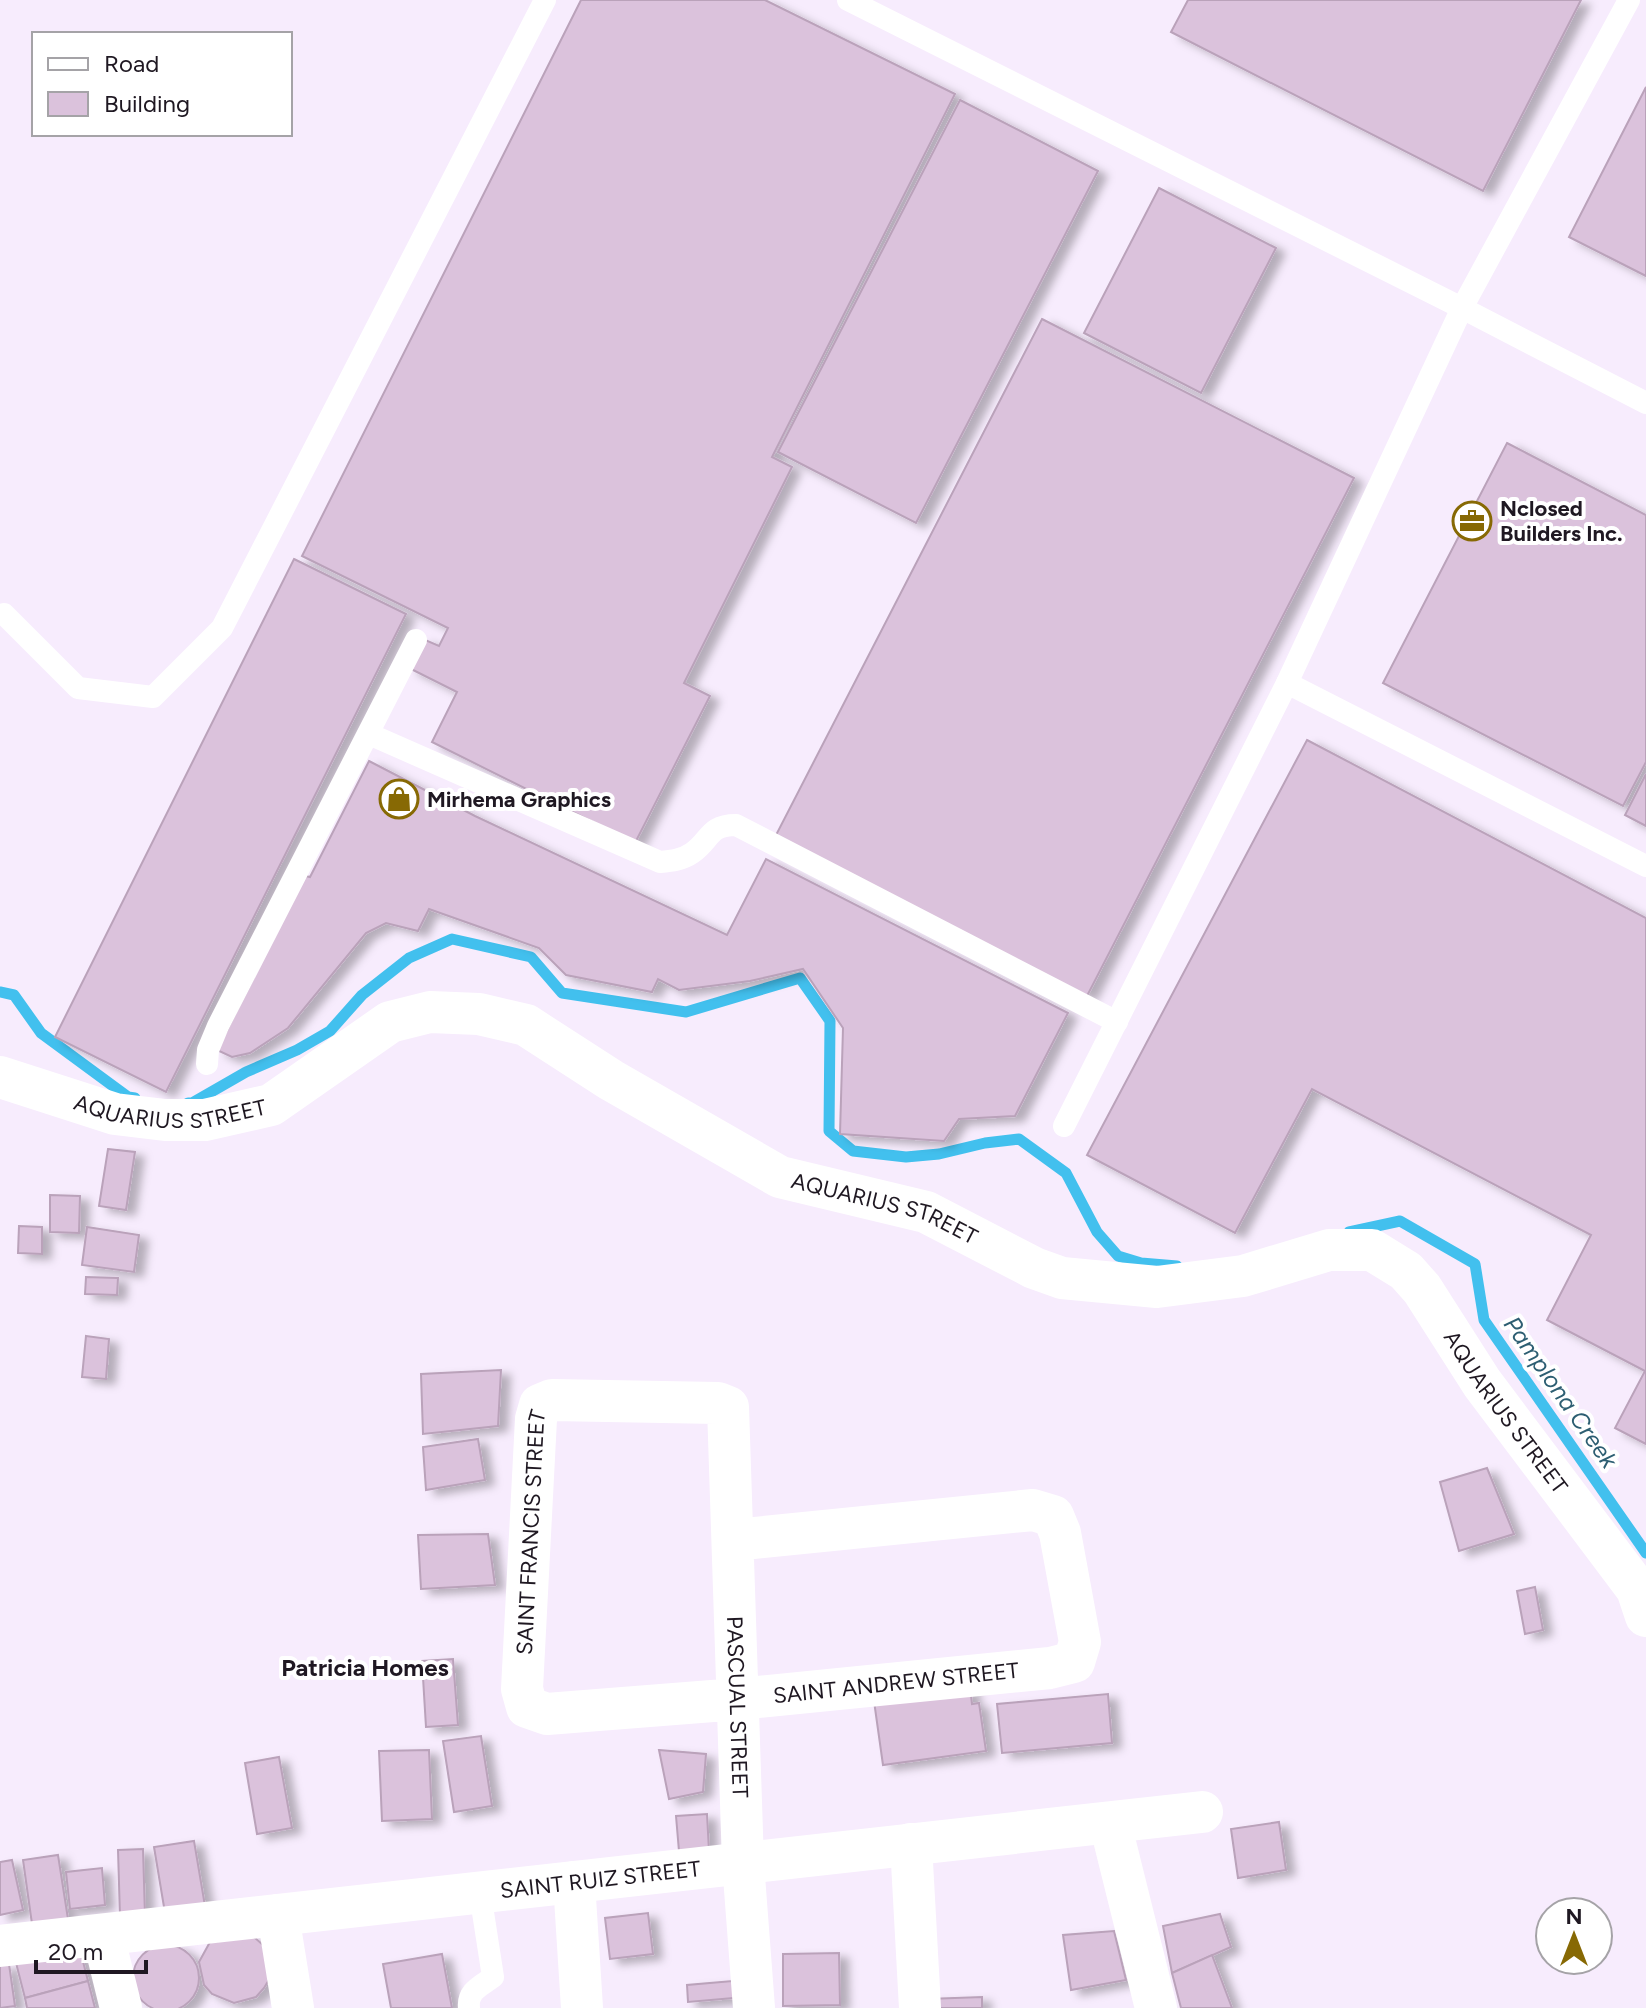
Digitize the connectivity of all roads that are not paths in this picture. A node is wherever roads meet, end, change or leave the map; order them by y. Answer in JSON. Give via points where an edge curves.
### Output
{"nodes":[{"id":1,"x":545,"y":0,"type":"edge"},
{"id":2,"x":848,"y":0,"type":"edge"},
{"id":3,"x":1629,"y":0,"type":"edge"},
{"id":4,"x":1462,"y":308,"type":"junction"},
{"id":5,"x":1646,"y":403,"type":"edge"},
{"id":6,"x":4,"y":614,"type":"dead end"},
{"id":7,"x":416,"y":640,"type":"dead end"},
{"id":8,"x":1287,"y":683,"type":"junction"},
{"id":9,"x":369,"y":734,"type":"junction"},
{"id":10,"x":1646,"y":866,"type":"edge"},
{"id":11,"x":1117,"y":1022,"type":"junction"},
{"id":12,"x":207,"y":1064,"type":"dead end"},
{"id":13,"x":0,"y":1077,"type":"edge"},
{"id":14,"x":1064,"y":1126,"type":"dead end"},
{"id":15,"x":728,"y":1407,"type":"joint"},
{"id":16,"x":734,"y":1540,"type":"junction"},
{"id":17,"x":1646,"y":1616,"type":"edge"},
{"id":18,"x":738,"y":1699,"type":"junction"},
{"id":19,"x":527,"y":1707,"type":"joint"},
{"id":20,"x":1202,"y":1812,"type":"dead end"},
{"id":21,"x":1110,"y":1823,"type":"junction"},
{"id":22,"x":911,"y":1844,"type":"junction"},
{"id":23,"x":743,"y":1863,"type":"junction"},
{"id":24,"x":574,"y":1882,"type":"junction"},
{"id":25,"x":480,"y":1893,"type":"junction"},
{"id":26,"x":278,"y":1915,"type":"junction"},
{"id":27,"x":103,"y":1935,"type":"junction"},
{"id":28,"x":0,"y":1946,"type":"edge"},
{"id":29,"x":121,"y":2008,"type":"edge"},
{"id":30,"x":293,"y":2008,"type":"edge"},
{"id":31,"x":469,"y":2008,"type":"edge"},
{"id":32,"x":582,"y":2008,"type":"edge"},
{"id":33,"x":754,"y":2008,"type":"edge"},
{"id":34,"x":920,"y":2008,"type":"edge"},
{"id":35,"x":1156,"y":2008,"type":"edge"}],
"edges":[{"from":1,"to":6,"type":"lane","via":[[222,628],[153,697],[78,688]]},
{"from":2,"to":4,"type":"lane"},
{"from":3,"to":4,"type":"lane"},
{"from":4,"to":5,"type":"lane"},
{"from":4,"to":8,"type":"lane"},
{"from":7,"to":9,"type":"lane"},
{"from":8,"to":10,"type":"lane"},
{"from":8,"to":11,"type":"lane"},
{"from":9,"to":11,"type":"lane","via":[[660,862],[694,853],[714,829],[736,825]]},
{"from":9,"to":12,"type":"lane","via":[[218,1026]]},
{"from":11,"to":14,"type":"lane"},
{"from":13,"to":17,"type":"street","name":"AQUARIUS STREET","via":[[115,1114],[205,1120],[271,1105],[390,1022],[430,1012],[479,1014],[526,1025],[780,1177],[926,1212],[1062,1278],[1157,1287],[1243,1276],[1329,1250],[1372,1250],[1406,1271],[1422,1289],[1482,1383],[1637,1589]]},
{"from":15,"to":16,"type":"street","name":"PASCUAL STREET"},
{"from":15,"to":19,"type":"street","name":"SAINT FRANCIS STREET","via":[[552,1400],[540,1405],[522,1689]]},
{"from":16,"to":18,"type":"street","name":"PASCUAL STREET"},
{"from":16,"to":18,"type":"street","name":"SAINT ANDREW STREET","via":[[1033,1510],[1053,1516],[1060,1533],[1080,1642],[1074,1662],[1050,1668]]},
{"from":18,"to":19,"type":"street","name":"SAINT ANDREW STREET","via":[[547,1714]]},
{"from":18,"to":23,"type":"street","name":"PASCUAL STREET"},
{"from":20,"to":21,"type":"street","name":"SAINT RUIZ STREET"},
{"from":21,"to":22,"type":"street","name":"SAINT RUIZ STREET"},
{"from":21,"to":35,"type":"street"},
{"from":22,"to":23,"type":"street","name":"SAINT RUIZ STREET"},
{"from":22,"to":34,"type":"street"},
{"from":23,"to":24,"type":"street","name":"SAINT RUIZ STREET"},
{"from":23,"to":33,"type":"street","name":"PASCUAL STREET"},
{"from":24,"to":25,"type":"street","name":"SAINT RUIZ STREET"},
{"from":24,"to":32,"type":"street"},
{"from":25,"to":26,"type":"street","name":"SAINT RUIZ STREET"},
{"from":25,"to":31,"type":"lane","via":[[493,1977],[470,1993]]},
{"from":26,"to":27,"type":"street","name":"SAINT RUIZ STREET"},
{"from":26,"to":30,"type":"street"},
{"from":27,"to":28,"type":"street","name":"SAINT RUIZ STREET"},
{"from":27,"to":29,"type":"street"}]}
